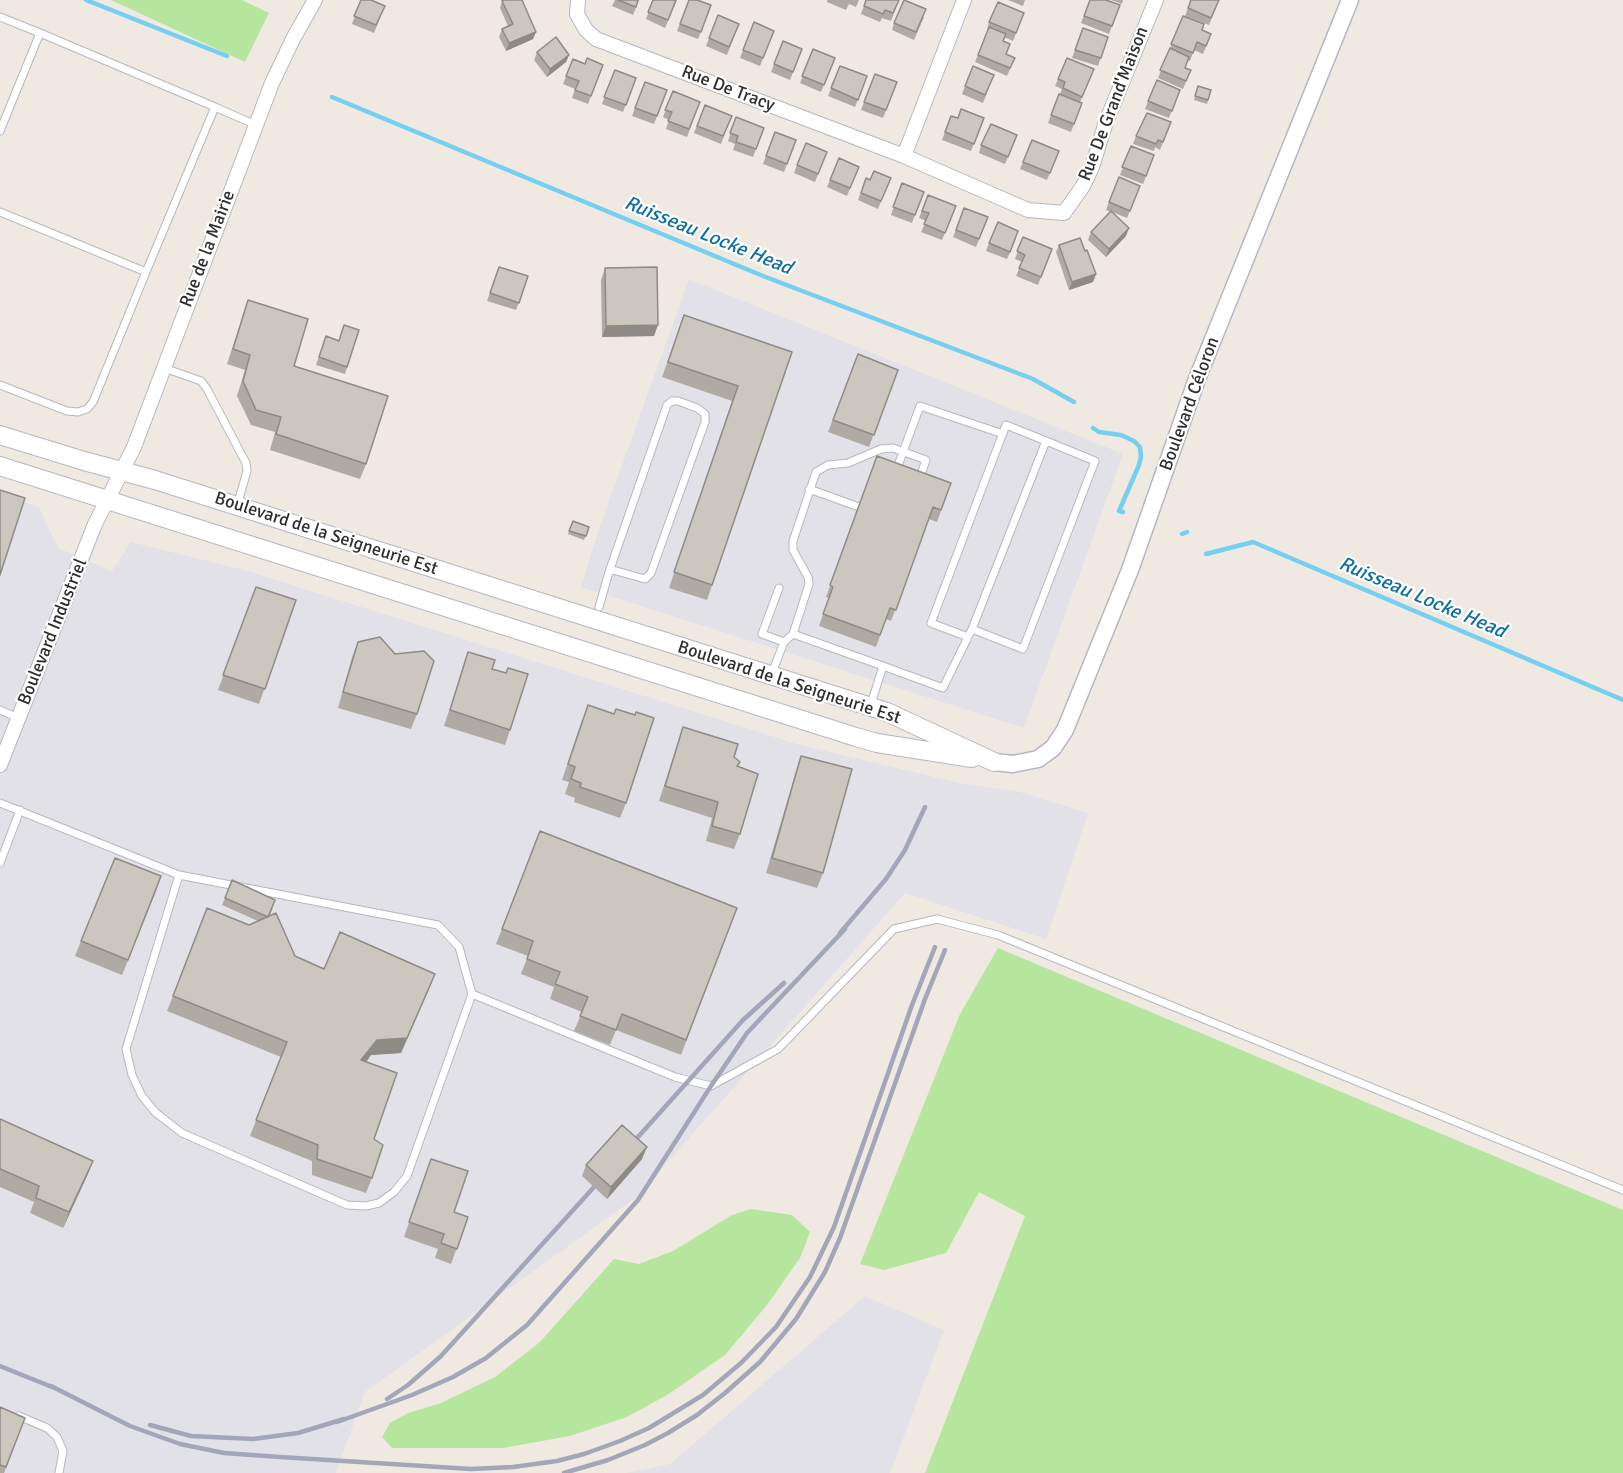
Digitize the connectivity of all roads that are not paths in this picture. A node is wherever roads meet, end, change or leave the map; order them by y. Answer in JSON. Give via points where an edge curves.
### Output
{"nodes":[{"id":1,"x":315,"y":0,"type":"edge"},
{"id":2,"x":578,"y":0,"type":"edge"},
{"id":3,"x":963,"y":0,"type":"edge"},
{"id":4,"x":1156,"y":0,"type":"edge"},
{"id":5,"x":1350,"y":0,"type":"edge"},
{"id":6,"x":0,"y":17,"type":"edge"},
{"id":7,"x":40,"y":33,"type":"junction"},
{"id":8,"x":214,"y":107,"type":"junction"},
{"id":9,"x":256,"y":125,"type":"junction"},
{"id":10,"x":0,"y":131,"type":"edge"},
{"id":11,"x":904,"y":156,"type":"junction"},
{"id":12,"x":0,"y":212,"type":"edge"},
{"id":13,"x":146,"y":272,"type":"junction"},
{"id":14,"x":162,"y":368,"type":"junction"},
{"id":15,"x":0,"y":385,"type":"edge"},
{"id":16,"x":1003,"y":434,"type":"junction"},
{"id":17,"x":0,"y":435,"type":"edge"},
{"id":18,"x":1046,"y":441,"type":"junction"},
{"id":19,"x":904,"y":452,"type":"junction"},
{"id":20,"x":0,"y":466,"type":"edge"},
{"id":21,"x":123,"y":471,"type":"junction"},
{"id":22,"x":895,"y":475,"type":"edge"},
{"id":23,"x":918,"y":484,"type":"edge"},
{"id":24,"x":809,"y":489,"type":"junction"},
{"id":25,"x":108,"y":500,"type":"junction"},
{"id":26,"x":237,"y":506,"type":"junction"},
{"id":27,"x":859,"y":507,"type":"edge"},
{"id":28,"x":361,"y":546,"type":"junction"},
{"id":29,"x":408,"y":560,"type":"junction"},
{"id":30,"x":609,"y":572,"type":"junction"},
{"id":31,"x":351,"y":577,"type":"junction"},
{"id":32,"x":779,"y":588,"type":"dead end"},
{"id":33,"x":397,"y":591,"type":"junction"},
{"id":34,"x":525,"y":598,"type":"junction"},
{"id":35,"x":599,"y":607,"type":"dead end"},
{"id":36,"x":579,"y":615,"type":"junction"},
{"id":37,"x":516,"y":628,"type":"junction"},
{"id":38,"x":972,"y":629,"type":"junction"},
{"id":39,"x":793,"y":634,"type":"junction"},
{"id":40,"x":968,"y":638,"type":"junction"},
{"id":41,"x":784,"y":642,"type":"junction"},
{"id":42,"x":569,"y":645,"type":"junction"},
{"id":43,"x":883,"y":666,"type":"junction"},
{"id":44,"x":771,"y":676,"type":"junction"},
{"id":45,"x":761,"y":707,"type":"junction"},
{"id":46,"x":870,"y":707,"type":"junction"},
{"id":47,"x":0,"y":710,"type":"edge"},
{"id":48,"x":18,"y":718,"type":"junction"},
{"id":49,"x":994,"y":762,"type":"junction"},
{"id":50,"x":0,"y":765,"type":"edge"},
{"id":51,"x":0,"y":803,"type":"edge"},
{"id":52,"x":20,"y":810,"type":"junction"},
{"id":53,"x":0,"y":863,"type":"edge"},
{"id":54,"x":179,"y":875,"type":"junction"},
{"id":55,"x":472,"y":994,"type":"junction"},
{"id":56,"x":1623,"y":1190,"type":"edge"},
{"id":57,"x":10,"y":1413,"type":"edge"},
{"id":58,"x":59,"y":1473,"type":"edge"}],
"edges":[{"from":1,"to":9,"type":"street","name":"Rue de la Mairie","via":[[285,54]]},
{"from":2,"to":11,"type":"street","name":"Rue De Tracy","via":[[577,14],[596,39]]},
{"from":3,"to":11,"type":"street"},
{"from":4,"to":11,"type":"street","name":"Rue De Grand'Maison","via":[[1106,122],[1092,167],[1064,213],[1028,210]]},
{"from":5,"to":49,"type":"street","name":"Boulevard Céloron","via":[[1190,398],[1137,551],[1068,725],[1057,744],[1038,759],[1013,764]]},
{"from":6,"to":7,"type":"lane"},
{"from":7,"to":8,"type":"lane"},
{"from":7,"to":10,"type":"lane"},
{"from":8,"to":9,"type":"lane"},
{"from":8,"to":13,"type":"lane"},
{"from":9,"to":14,"type":"street","name":"Rue de la Mairie"},
{"from":12,"to":13,"type":"lane"},
{"from":13,"to":15,"type":"lane","via":[[87,409],[67,411]]},
{"from":14,"to":21,"type":"street","name":"Rue de la Mairie"},
{"from":14,"to":26,"type":"lane","via":[[201,381],[207,389],[247,467]]},
{"from":16,"to":18,"type":"lane","via":[[1006,425]]},
{"from":16,"to":19,"type":"lane","via":[[920,406]]},
{"from":16,"to":40,"type":"lane","via":[[931,623]]},
{"from":17,"to":21,"type":"main road","name":"Boulevard de la Seigneurie Est"},
{"from":18,"to":38,"type":"lane"},
{"from":18,"to":38,"type":"lane","via":[[1095,461],[1023,649]]},
{"from":19,"to":22,"type":"lane"},
{"from":19,"to":23,"type":"lane","via":[[926,460]]},
{"from":19,"to":24,"type":"lane","via":[[887,447],[853,462],[822,467]]},
{"from":20,"to":25,"type":"main road","name":"Boulevard de la Seigneurie Est"},
{"from":21,"to":25,"type":"street","name":"Rue de la Mairie"},
{"from":21,"to":26,"type":"main road","name":"Boulevard de la Seigneurie Est"},
{"from":24,"to":27,"type":"lane"},
{"from":24,"to":39,"type":"lane","via":[[792,546],[810,584]]},
{"from":25,"to":31,"type":"main road","name":"Boulevard de la Seigneurie Est"},
{"from":25,"to":48,"type":"street","name":"Boulevard Industriel"},
{"from":26,"to":28,"type":"main road","name":"Boulevard de la Seigneurie Est"},
{"from":28,"to":29,"type":"main road","name":"Boulevard de la Seigneurie Est"},
{"from":28,"to":31,"type":"main road"},
{"from":29,"to":33,"type":"main road"},
{"from":29,"to":34,"type":"main road","name":"Boulevard de la Seigneurie Est"},
{"from":30,"to":30,"type":"lane","via":[[645,579],[651,573],[705,422],[705,414],[697,408],[678,401],[667,405]]},
{"from":30,"to":35,"type":"lane"},
{"from":31,"to":33,"type":"main road","name":"Boulevard de la Seigneurie Est"},
{"from":32,"to":41,"type":"lane","via":[[762,634]]},
{"from":33,"to":37,"type":"main road","name":"Boulevard de la Seigneurie Est"},
{"from":34,"to":36,"type":"main road","name":"Boulevard de la Seigneurie Est"},
{"from":34,"to":37,"type":"main road"},
{"from":36,"to":42,"type":"main road"},
{"from":36,"to":44,"type":"main road","name":"Boulevard de la Seigneurie Est"},
{"from":37,"to":42,"type":"main road","name":"Boulevard de la Seigneurie Est"},
{"from":38,"to":40,"type":"lane"},
{"from":39,"to":41,"type":"lane"},
{"from":39,"to":43,"type":"lane"},
{"from":40,"to":43,"type":"lane","via":[[943,688]]},
{"from":41,"to":44,"type":"lane"},
{"from":42,"to":45,"type":"main road","name":"Boulevard de la Seigneurie Est"},
{"from":43,"to":46,"type":"lane"},
{"from":44,"to":45,"type":"main road"},
{"from":44,"to":46,"type":"main road","name":"Boulevard de la Seigneurie Est"},
{"from":45,"to":49,"type":"main road","name":"Boulevard de la Seigneurie Est","via":[[877,743]]},
{"from":46,"to":49,"type":"main road","name":"Boulevard de la Seigneurie Est"},
{"from":47,"to":48,"type":"lane"},
{"from":48,"to":50,"type":"street","name":"Boulevard Industriel"},
{"from":51,"to":52,"type":"lane"},
{"from":52,"to":53,"type":"lane"},
{"from":52,"to":54,"type":"lane"},
{"from":54,"to":55,"type":"lane","via":[[438,925],[459,946]]},
{"from":54,"to":55,"type":"lane","via":[[126,1049],[142,1096],[182,1133],[347,1205],[379,1203],[407,1176]]},
{"from":55,"to":56,"type":"lane","via":[[675,1077],[711,1086],[778,1049],[894,929],[938,919],[999,934]]},
{"from":57,"to":58,"type":"lane","via":[[57,1437],[63,1451]]}]}
